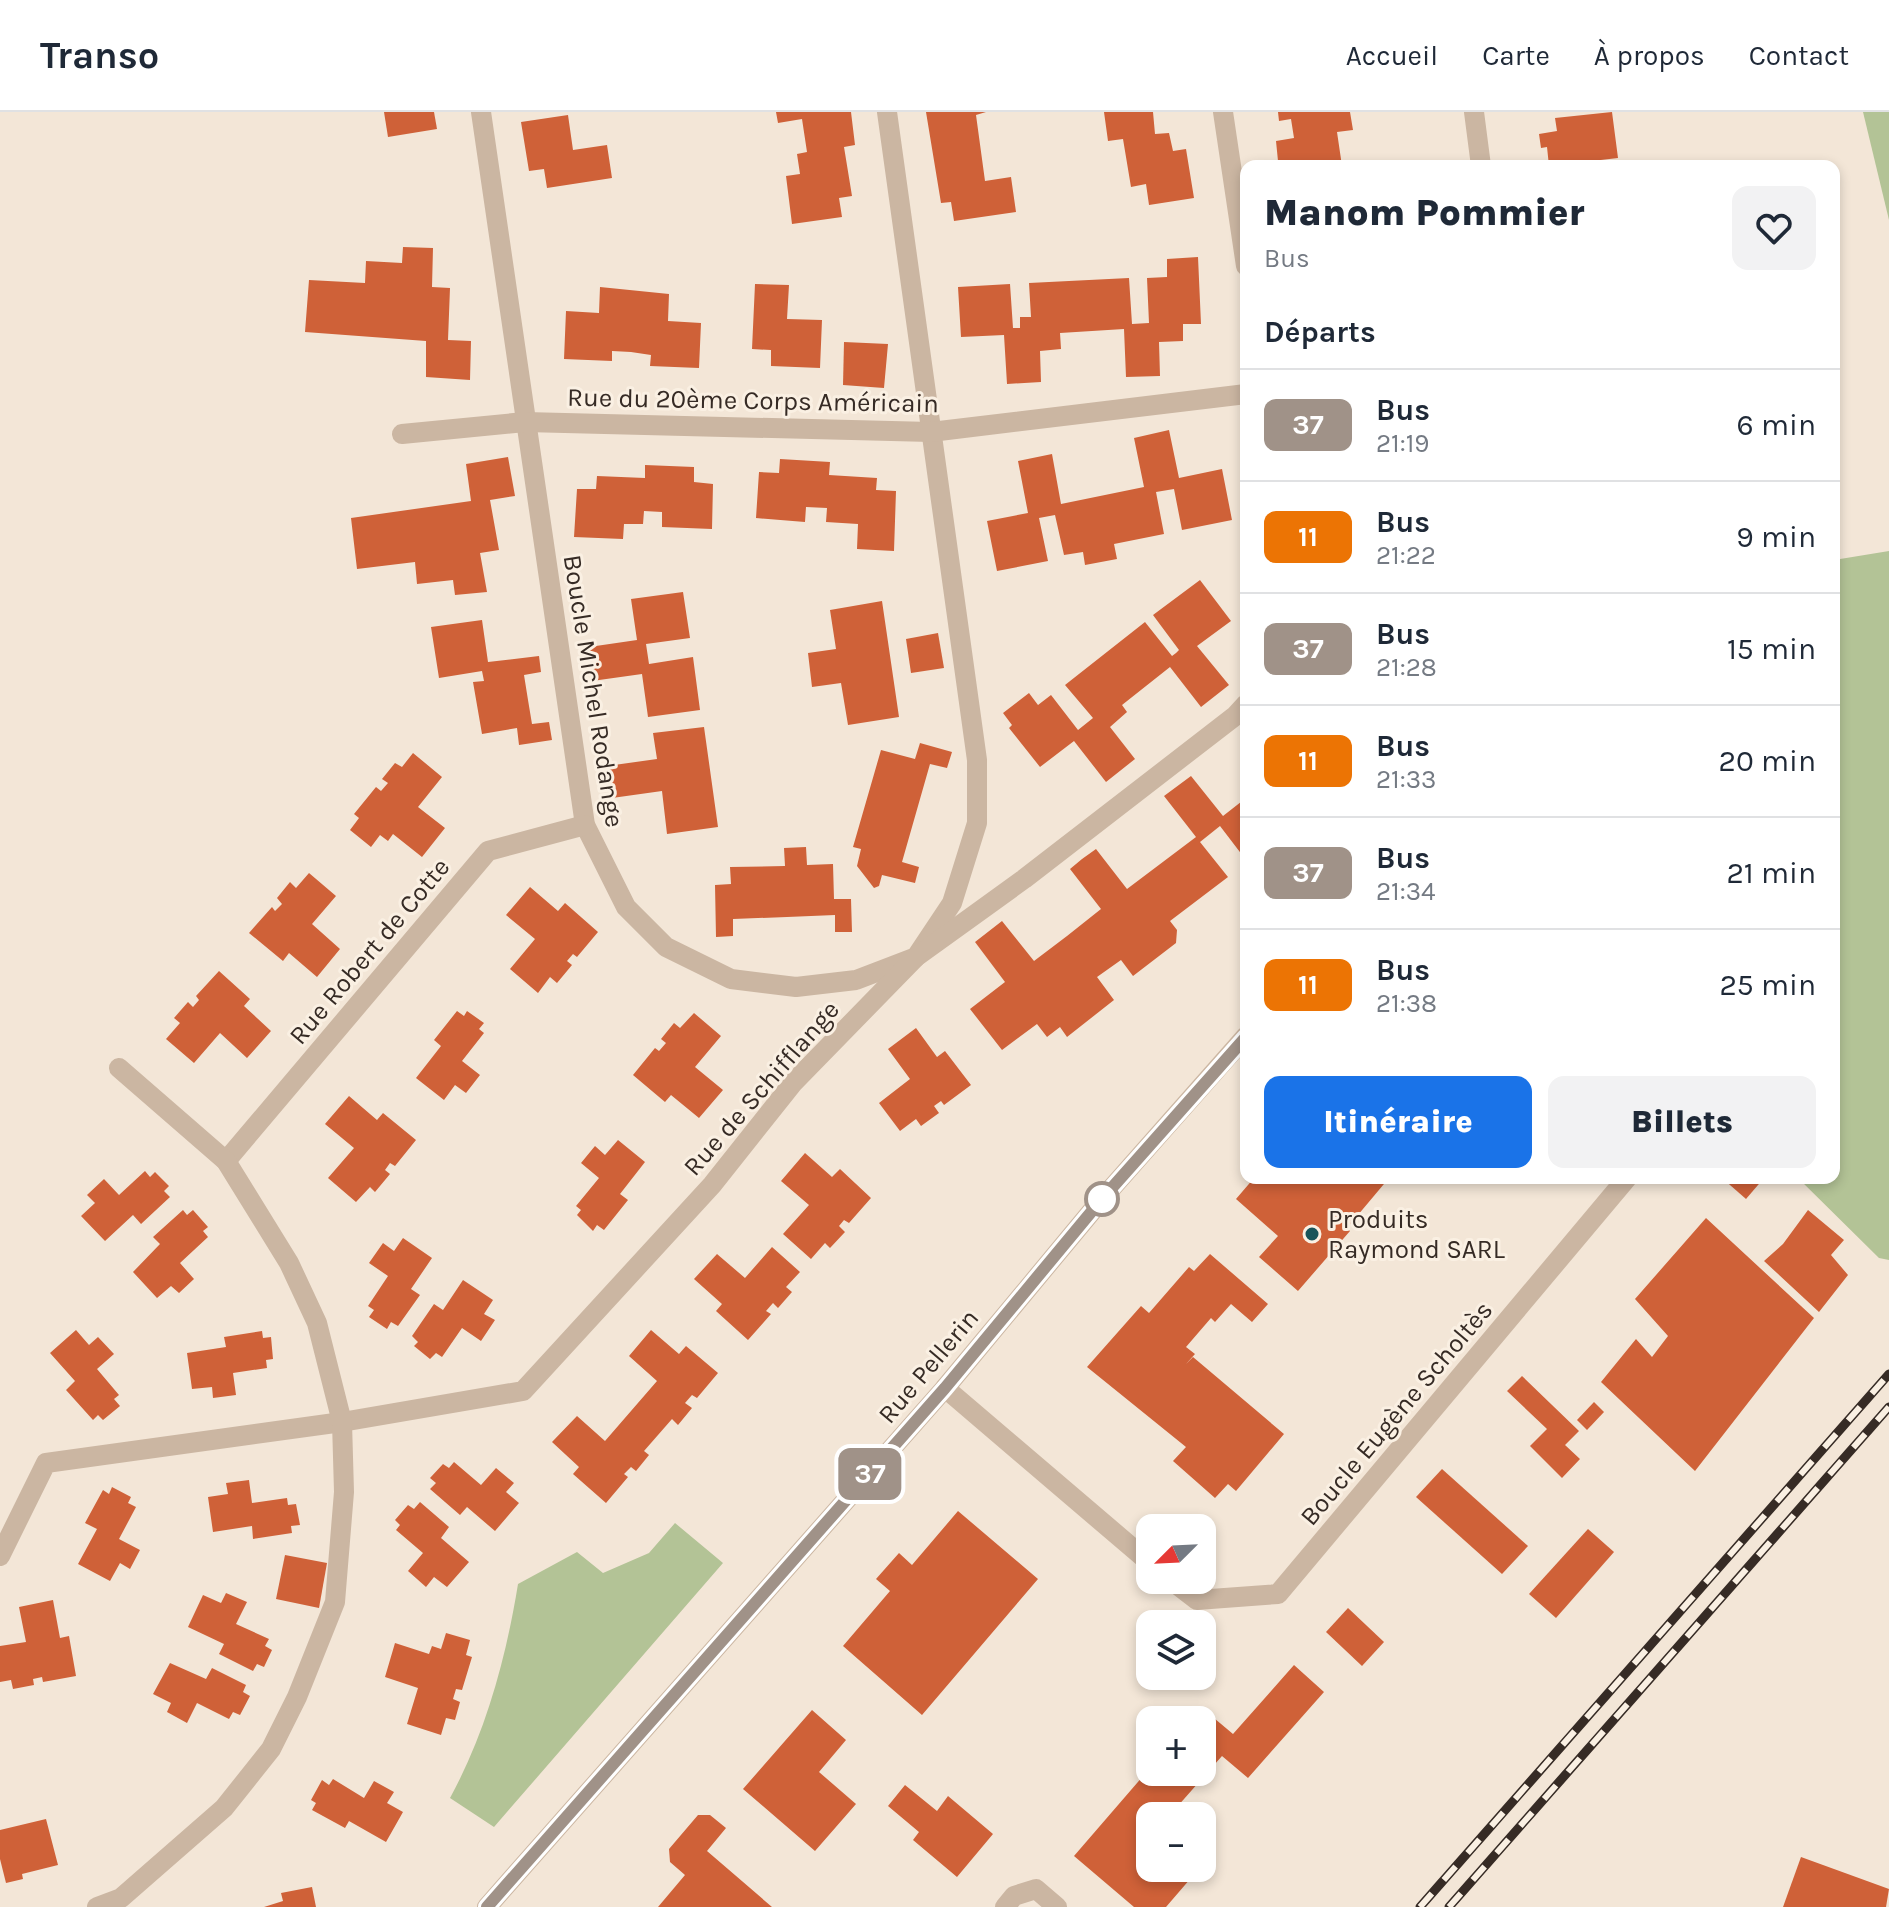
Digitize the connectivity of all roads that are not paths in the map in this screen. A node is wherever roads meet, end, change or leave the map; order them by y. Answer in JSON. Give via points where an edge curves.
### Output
{"nodes":[{"id":1,"x":481,"y":112,"type":"edge"},
{"id":2,"x":887,"y":112,"type":"edge"},
{"id":3,"x":1223,"y":112,"type":"edge"},
{"id":4,"x":1474,"y":112,"type":"edge"},
{"id":5,"x":1480,"y":160,"type":"edge"},
{"id":6,"x":1240,"y":226,"type":"edge"},
{"id":7,"x":1240,"y":395,"type":"edge"},
{"id":8,"x":525,"y":422,"type":"junction"},
{"id":9,"x":931,"y":432,"type":"junction"},
{"id":10,"x":402,"y":434,"type":"dead end"},
{"id":11,"x":1240,"y":711,"type":"edge"},
{"id":12,"x":585,"y":825,"type":"junction"},
{"id":13,"x":916,"y":957,"type":"junction"},
{"id":14,"x":1240,"y":1043,"type":"edge"},
{"id":15,"x":119,"y":1068,"type":"dead end"},
{"id":16,"x":226,"y":1161,"type":"junction"},
{"id":17,"x":1622,"y":1184,"type":"edge"},
{"id":18,"x":945,"y":1388,"type":"junction"},
{"id":19,"x":342,"y":1422,"type":"junction"},
{"id":20,"x":1136,"y":1551,"type":"edge"},
{"id":21,"x":0,"y":1556,"type":"edge"},
{"id":22,"x":1189,"y":1594,"type":"edge"},
{"id":23,"x":97,"y":1907,"type":"edge"},
{"id":24,"x":487,"y":1907,"type":"edge"},
{"id":25,"x":1005,"y":1907,"type":"edge"},
{"id":26,"x":1057,"y":1907,"type":"edge"}],
"edges":[{"from":1,"to":8,"type":"street","name":"Boucle Michel Rodange"},
{"from":2,"to":9,"type":"street"},
{"from":3,"to":6,"type":"street"},
{"from":4,"to":5,"type":"street"},
{"from":7,"to":9,"type":"street","name":"Rue du 20ème Corps Américain"},
{"from":8,"to":9,"type":"street","name":"Rue du 20ème Corps Américain"},
{"from":8,"to":10,"type":"street","name":"Rue du 20ème Corps Américain"},
{"from":8,"to":12,"type":"street","name":"Boucle Michel Rodange"},
{"from":9,"to":13,"type":"street","via":[[977,760],[977,823],[952,903]]},
{"from":11,"to":13,"type":"street","name":"Rue de Schifflange"},
{"from":12,"to":13,"type":"street","name":"Boucle Michel Rodange","via":[[626,907],[666,947],[731,979],[796,987],[856,980]]},
{"from":12,"to":16,"type":"street","name":"Rue Robert de Cotte","via":[[488,851]]},
{"from":13,"to":19,"type":"street","name":"Rue de Schifflange","via":[[793,1083],[712,1185],[523,1391]]},
{"from":14,"to":18,"type":"street","name":"Rue Pellerin"},
{"from":15,"to":16,"type":"street"},
{"from":16,"to":19,"type":"street","via":[[289,1263],[317,1323]]},
{"from":17,"to":22,"type":"street","name":"Boucle Eugène Scholtès","via":[[1278,1594],[1197,1600]]},
{"from":18,"to":20,"type":"street"},
{"from":18,"to":24,"type":"street","name":"Rue Pellerin"},
{"from":19,"to":21,"type":"street","name":"Rue de Schifflange","via":[[46,1463]]},
{"from":19,"to":23,"type":"street","via":[[344,1492],[335,1602],[277,1736],[224,1808],[121,1898]]},
{"from":25,"to":26,"type":"street","via":[[1014,1896],[1036,1889]]}]}
